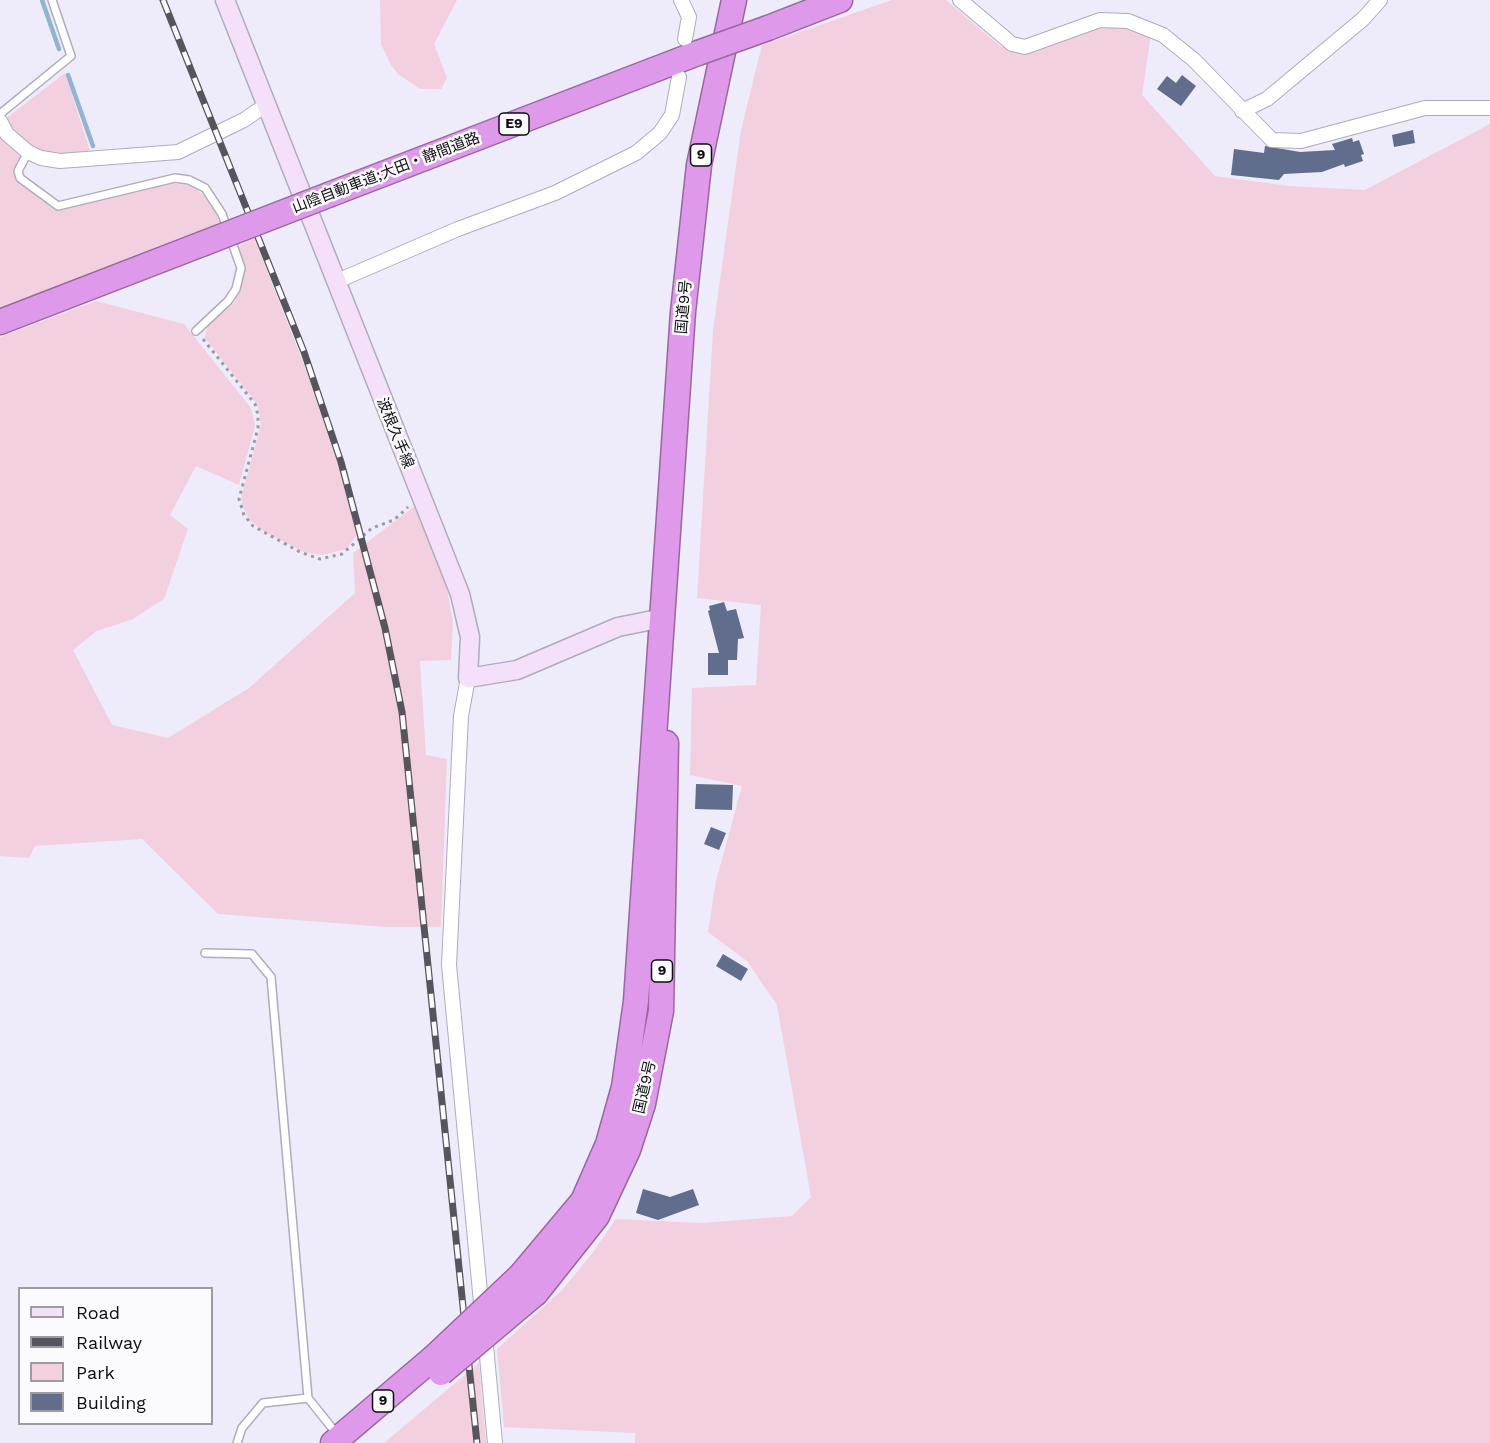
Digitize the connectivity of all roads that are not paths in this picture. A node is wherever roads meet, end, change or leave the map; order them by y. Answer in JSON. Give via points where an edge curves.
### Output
{"nodes":[{"id":1,"x":52,"y":0,"type":"edge"},
{"id":2,"x":225,"y":0,"type":"edge"},
{"id":3,"x":681,"y":0,"type":"edge"},
{"id":4,"x":734,"y":0,"type":"edge"},
{"id":5,"x":840,"y":0,"type":"edge"},
{"id":6,"x":960,"y":0,"type":"edge"},
{"id":7,"x":1380,"y":0,"type":"edge"},
{"id":8,"x":691,"y":46,"type":"junction"},
{"id":9,"x":679,"y":77,"type":"dead end"},
{"id":10,"x":267,"y":104,"type":"junction"},
{"id":11,"x":1490,"y":108,"type":"edge"},
{"id":12,"x":1242,"y":111,"type":"junction"},
{"id":13,"x":0,"y":114,"type":"edge"},
{"id":14,"x":0,"y":121,"type":"edge"},
{"id":15,"x":28,"y":152,"type":"junction"},
{"id":16,"x":335,"y":282,"type":"junction"},
{"id":17,"x":0,"y":322,"type":"edge"},
{"id":18,"x":196,"y":331,"type":"road end"},
{"id":19,"x":663,"y":618,"type":"junction"},
{"id":20,"x":468,"y":678,"type":"junction"},
{"id":21,"x":205,"y":953,"type":"dead end"},
{"id":22,"x":308,"y":1398,"type":"junction"},
{"id":23,"x":343,"y":1441,"type":"edge"},
{"id":24,"x":237,"y":1443,"type":"edge"},
{"id":25,"x":495,"y":1443,"type":"edge"}],
"edges":[{"from":1,"to":13,"type":"lane","via":[[71,56]]},
{"from":2,"to":10,"type":"main road","name":"波根久手線"},
{"from":3,"to":8,"type":"street","via":[[689,17]]},
{"from":4,"to":19,"type":"highway","name":"国道9号","number":"9","via":[[699,165],[683,312]]},
{"from":5,"to":8,"type":"highway","name":"山陰自動車道;大田・静間道路","number":"E9","bridge":true,"via":[[768,28]]},
{"from":6,"to":12,"type":"street","via":[[1012,44],[1025,47],[1100,20],[1128,21],[1164,35],[1194,60]]},
{"from":7,"to":12,"type":"street","via":[[1268,99]]},
{"from":8,"to":17,"type":"highway","name":"山陰自動車道;大田・静間道路","number":"E9","bridge":true,"via":[[331,194]]},
{"from":9,"to":16,"type":"street","via":[[672,115],[660,133],[636,153],[555,193]]},
{"from":10,"to":15,"type":"street","via":[[244,120],[178,152],[60,161]]},
{"from":10,"to":16,"type":"main road","name":"波根久手線"},
{"from":11,"to":12,"type":"street","via":[[1425,108],[1301,141],[1272,140]]},
{"from":14,"to":15,"type":"street","via":[[7,134]]},
{"from":15,"to":18,"type":"lane","via":[[18,171],[20,178],[58,206],[175,178],[205,188],[222,214],[242,268],[237,289]]},
{"from":16,"to":20,"type":"main road","name":"波根久手線","via":[[460,594],[470,637]]},
{"from":19,"to":20,"type":"main road","via":[[618,627],[517,670]]},
{"from":19,"to":23,"type":"highway","name":"国道9号","number":"9","bridge":true,"via":[[636,1000],[624,1087],[608,1144],[583,1201],[528,1284],[437,1366]]},
{"from":20,"to":25,"type":"street","via":[[461,716],[448,965]]},
{"from":21,"to":22,"type":"lane","via":[[252,954],[271,977]]},
{"from":22,"to":23,"type":"lane"},
{"from":22,"to":24,"type":"lane","via":[[264,1403],[242,1428]]}]}
